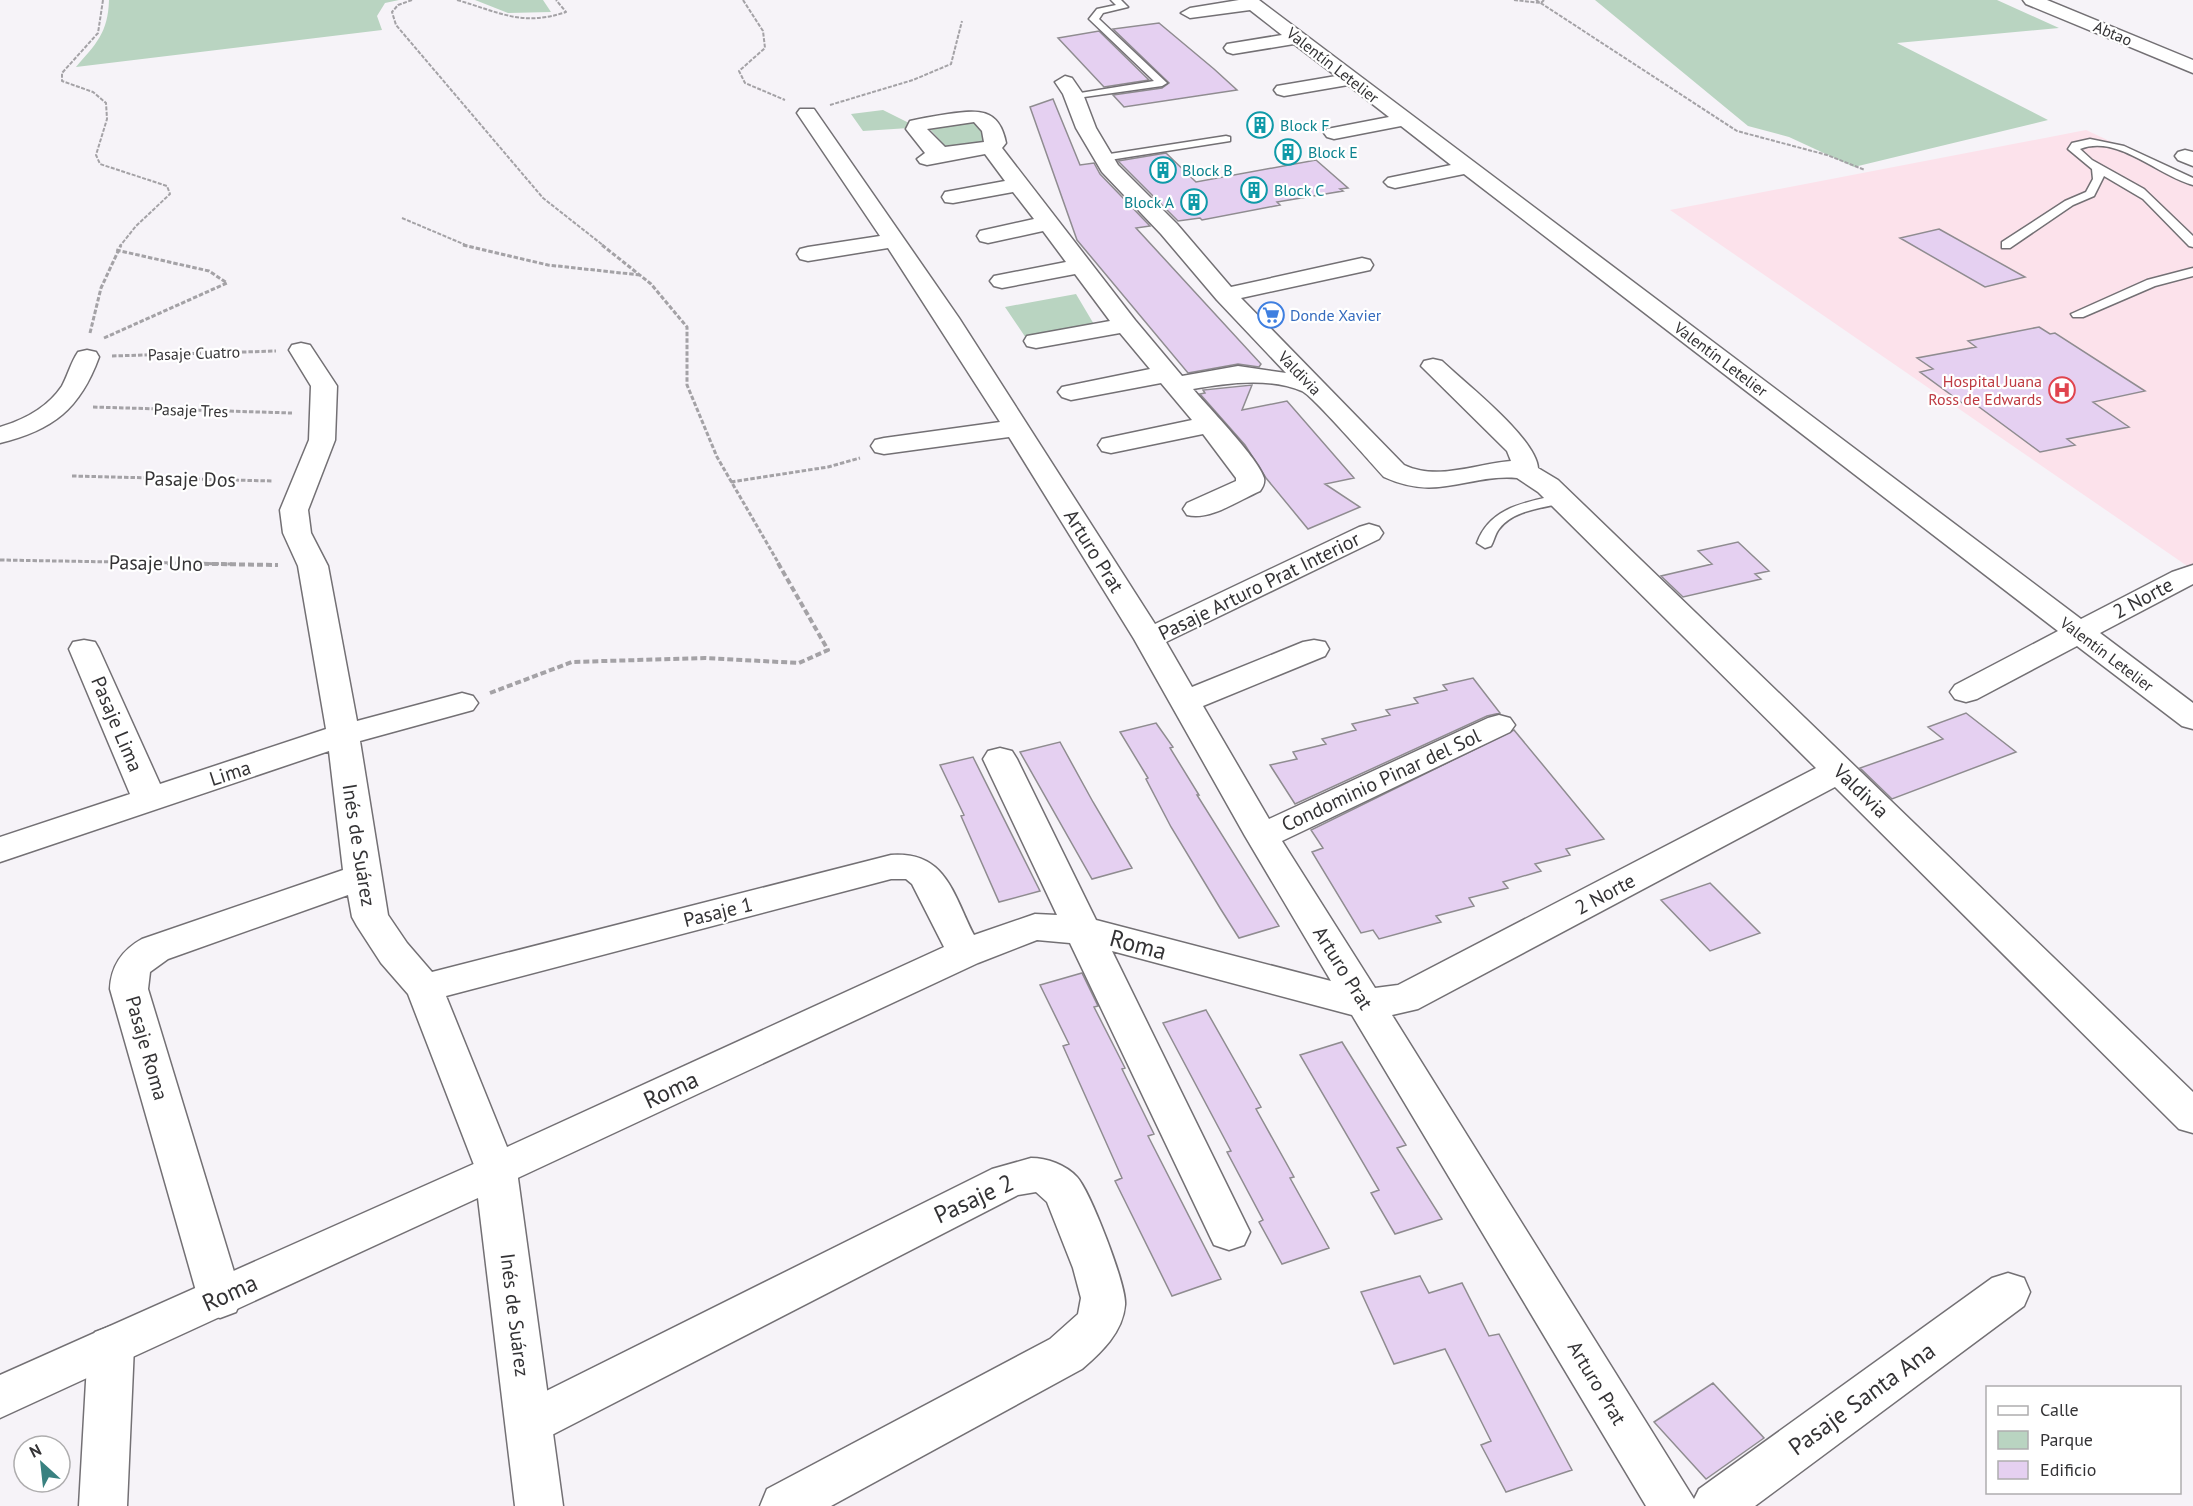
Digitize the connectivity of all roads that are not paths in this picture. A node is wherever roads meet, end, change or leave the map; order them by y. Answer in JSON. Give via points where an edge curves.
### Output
{"nodes":[{"id":1,"x":1116,"y":0,"type":"edge"},
{"id":2,"x":2032,"y":0,"type":"edge"},
{"id":3,"x":1250,"y":2,"type":"edge"},
{"id":4,"x":1190,"y":13,"type":"dead end"},
{"id":5,"x":1298,"y":38,"type":"junction"},
{"id":6,"x":1233,"y":48,"type":"dead end"},
{"id":7,"x":2193,"y":67,"type":"edge"},
{"id":8,"x":1350,"y":79,"type":"junction"},
{"id":9,"x":1069,"y":90,"type":"joint"},
{"id":10,"x":1284,"y":90,"type":"dead end"},
{"id":11,"x":807,"y":113,"type":"road end"},
{"id":12,"x":1404,"y":120,"type":"junction"},
{"id":13,"x":1334,"y":133,"type":"dead end"},
{"id":14,"x":1226,"y":138,"type":"dead end"},
{"id":15,"x":990,"y":147,"type":"junction"},
{"id":16,"x":1103,"y":158,"type":"junction"},
{"id":17,"x":1470,"y":167,"type":"junction"},
{"id":18,"x":2097,"y":167,"type":"junction"},
{"id":19,"x":1395,"y":182,"type":"dead end"},
{"id":20,"x":2193,"y":182,"type":"edge"},
{"id":21,"x":1016,"y":185,"type":"junction"},
{"id":22,"x":954,"y":197,"type":"dead end"},
{"id":23,"x":1048,"y":223,"type":"junction"},
{"id":24,"x":988,"y":236,"type":"dead end"},
{"id":25,"x":896,"y":240,"type":"junction"},
{"id":26,"x":2193,"y":243,"type":"edge"},
{"id":27,"x":2006,"y":245,"type":"dead end"},
{"id":28,"x":808,"y":254,"type":"dead end"},
{"id":29,"x":1362,"y":264,"type":"dead end"},
{"id":30,"x":1081,"y":266,"type":"junction"},
{"id":31,"x":2193,"y":272,"type":"edge"},
{"id":32,"x":1002,"y":281,"type":"dead end"},
{"id":33,"x":1225,"y":295,"type":"junction"},
{"id":34,"x":2078,"y":314,"type":"dead end"},
{"id":35,"x":1126,"y":325,"type":"junction"},
{"id":36,"x":1036,"y":341,"type":"dead end"},
{"id":37,"x":88,"y":350,"type":"road end"},
{"id":38,"x":301,"y":350,"type":"road end"},
{"id":39,"x":1433,"y":366,"type":"dead end"},
{"id":40,"x":1165,"y":372,"type":"junction"},
{"id":41,"x":1238,"y":374,"type":"junction"},
{"id":42,"x":1311,"y":385,"type":"junction"},
{"id":43,"x":1071,"y":392,"type":"dead end"},
{"id":44,"x":1207,"y":425,"type":"junction"},
{"id":45,"x":1017,"y":428,"type":"junction"},
{"id":46,"x":0,"y":435,"type":"edge"},
{"id":47,"x":1111,"y":445,"type":"dead end"},
{"id":48,"x":884,"y":446,"type":"road end"},
{"id":49,"x":1525,"y":471,"type":"junction"},
{"id":50,"x":1562,"y":499,"type":"junction"},
{"id":51,"x":1197,"y":509,"type":"dead end"},
{"id":52,"x":1369,"y":534,"type":"dead end"},
{"id":53,"x":1485,"y":543,"type":"dead end"},
{"id":54,"x":2193,"y":574,"type":"edge"},
{"id":55,"x":2079,"y":632,"type":"junction"},
{"id":56,"x":1149,"y":639,"type":"junction"},
{"id":57,"x":84,"y":649,"type":"dead end"},
{"id":58,"x":1314,"y":649,"type":"dead end"},
{"id":59,"x":1966,"y":692,"type":"dead end"},
{"id":60,"x":1186,"y":701,"type":"junction"},
{"id":61,"x":462,"y":703,"type":"road end"},
{"id":62,"x":2193,"y":719,"type":"edge"},
{"id":63,"x":1499,"y":725,"type":"dead end"},
{"id":64,"x":343,"y":735,"type":"junction"},
{"id":65,"x":1000,"y":759,"type":"dead end"},
{"id":66,"x":1840,"y":770,"type":"junction"},
{"id":67,"x":149,"y":799,"type":"junction"},
{"id":68,"x":1262,"y":836,"type":"junction"},
{"id":69,"x":0,"y":850,"type":"edge"},
{"id":70,"x":362,"y":877,"type":"junction"},
{"id":71,"x":1083,"y":930,"type":"junction"},
{"id":72,"x":965,"y":953,"type":"junction"},
{"id":73,"x":424,"y":988,"type":"junction"},
{"id":74,"x":1365,"y":1004,"type":"junction"},
{"id":75,"x":2193,"y":1117,"type":"edge"},
{"id":76,"x":496,"y":1171,"type":"junction"},
{"id":77,"x":1229,"y":1232,"type":"dead end"},
{"id":78,"x":2008,"y":1292,"type":"dead end"},
{"id":79,"x":220,"y":1298,"type":"junction"},
{"id":80,"x":111,"y":1346,"type":"junction"},
{"id":81,"x":0,"y":1397,"type":"edge"},
{"id":82,"x":529,"y":1422,"type":"junction"},
{"id":83,"x":103,"y":1506,"type":"edge"},
{"id":84,"x":539,"y":1506,"type":"edge"},
{"id":85,"x":784,"y":1506,"type":"edge"},
{"id":86,"x":1672,"y":1506,"type":"edge"},
{"id":87,"x":1716,"y":1506,"type":"edge"}],
"edges":[{"from":1,"to":9,"type":"lane","via":[[1123,7],[1100,11],[1094,19],[1162,83]]},
{"from":2,"to":7,"type":"street","name":"Abtao"},
{"from":3,"to":4,"type":"street"},
{"from":3,"to":5,"type":"street","name":"Valentín Letelier"},
{"from":5,"to":6,"type":"street"},
{"from":5,"to":8,"type":"street","name":"Valentín Letelier"},
{"from":8,"to":10,"type":"street"},
{"from":8,"to":12,"type":"street","name":"Valentín Letelier"},
{"from":9,"to":16,"type":"street","name":"Valdivia"},
{"from":11,"to":25,"type":"street","name":"Arturo Prat"},
{"from":12,"to":13,"type":"street"},
{"from":12,"to":17,"type":"street","name":"Valentín Letelier"},
{"from":14,"to":16,"type":"lane"},
{"from":15,"to":15,"type":"street","via":[[934,156],[917,125],[980,117],[996,139]]},
{"from":15,"to":21,"type":"street"},
{"from":16,"to":33,"type":"street","name":"Valdivia"},
{"from":17,"to":19,"type":"street"},
{"from":17,"to":55,"type":"street","name":"Valentín Letelier"},
{"from":18,"to":20,"type":"lane","via":[[2079,156],[2076,145],[2086,141],[2114,146]]},
{"from":18,"to":26,"type":"lane","via":[[2139,190]]},
{"from":18,"to":27,"type":"lane","via":[[2099,179],[2090,194],[2069,203]]},
{"from":21,"to":22,"type":"street"},
{"from":21,"to":23,"type":"street"},
{"from":23,"to":24,"type":"street"},
{"from":23,"to":30,"type":"street"},
{"from":25,"to":28,"type":"street"},
{"from":25,"to":45,"type":"street","name":"Arturo Prat"},
{"from":29,"to":33,"type":"street"},
{"from":30,"to":32,"type":"street"},
{"from":30,"to":35,"type":"street"},
{"from":31,"to":34,"type":"lane","via":[[2151,283]]},
{"from":33,"to":42,"type":"street","name":"Valdivia"},
{"from":35,"to":36,"type":"street"},
{"from":35,"to":40,"type":"street"},
{"from":37,"to":46,"type":"street","via":[[81,376],[59,406],[40,422]]},
{"from":38,"to":64,"type":"street","name":"Inés de Suárez","via":[[324,386],[322,440],[294,510],[297,533],[313,566]]},
{"from":39,"to":49,"type":"street","via":[[1517,446],[1524,457]]},
{"from":40,"to":41,"type":"street"},
{"from":40,"to":41,"type":"street"},
{"from":40,"to":43,"type":"street"},
{"from":40,"to":44,"type":"street"},
{"from":41,"to":42,"type":"street"},
{"from":42,"to":49,"type":"street","name":"Valdivia","via":[[1402,476],[1434,482],[1496,470]]},
{"from":44,"to":47,"type":"street"},
{"from":44,"to":51,"type":"street","via":[[1246,468],[1250,485]]},
{"from":45,"to":48,"type":"street"},
{"from":45,"to":56,"type":"street","name":"Arturo Prat"},
{"from":49,"to":50,"type":"street","name":"Valdivia"},
{"from":50,"to":53,"type":"lane","via":[[1503,517],[1490,529]]},
{"from":50,"to":66,"type":"street","name":"Valdivia"},
{"from":52,"to":56,"type":"street","name":"Pasaje Arturo Prat Interior"},
{"from":54,"to":55,"type":"street","name":"2 Norte"},
{"from":55,"to":59,"type":"street","name":"2 Norte"},
{"from":55,"to":62,"type":"street","name":"Valentín Letelier"},
{"from":56,"to":60,"type":"street","name":"Arturo Prat"},
{"from":57,"to":67,"type":"street","name":"Pasaje Lima"},
{"from":58,"to":60,"type":"street"},
{"from":60,"to":68,"type":"street","name":"Arturo Prat"},
{"from":61,"to":64,"type":"street","name":"Lima"},
{"from":63,"to":68,"type":"street","name":"Condominio Pinar del Sol"},
{"from":64,"to":67,"type":"street","name":"Lima"},
{"from":64,"to":70,"type":"street","name":"Inés de Suárez"},
{"from":65,"to":71,"type":"street"},
{"from":66,"to":74,"type":"street","name":"2 Norte","via":[[1405,999]]},
{"from":66,"to":75,"type":"street","name":"Valdivia"},
{"from":67,"to":69,"type":"street","name":"Lima"},
{"from":68,"to":74,"type":"street","name":"Arturo Prat"},
{"from":70,"to":73,"type":"street","name":"Inés de Suárez","via":[[370,917]]},
{"from":70,"to":79,"type":"street","name":"Pasaje Roma","via":[[155,949],[135,962],[129,974],[129,989]]},
{"from":71,"to":72,"type":"street","name":"Roma","via":[[1035,927]]},
{"from":71,"to":74,"type":"street","name":"Roma"},
{"from":71,"to":77,"type":"street"},
{"from":72,"to":73,"type":"street","name":"Pasaje 1","via":[[926,876],[918,868],[891,867]]},
{"from":72,"to":76,"type":"street","name":"Roma"},
{"from":73,"to":76,"type":"street","name":"Inés de Suárez"},
{"from":74,"to":86,"type":"street","name":"Arturo Prat"},
{"from":76,"to":79,"type":"street","name":"Roma"},
{"from":76,"to":82,"type":"street","name":"Inés de Suárez"},
{"from":78,"to":87,"type":"street","name":"Pasaje Santa Ana"},
{"from":79,"to":80,"type":"street","name":"Roma"},
{"from":80,"to":81,"type":"street","name":"Roma"},
{"from":80,"to":83,"type":"street"},
{"from":82,"to":84,"type":"street","name":"Inés de Suárez"},
{"from":82,"to":85,"type":"street","name":"Pasaje 2","via":[[1007,1180],[1041,1174],[1053,1180],[1064,1191],[1100,1285],[1104,1305],[1088,1337],[1066,1354]]}]}
